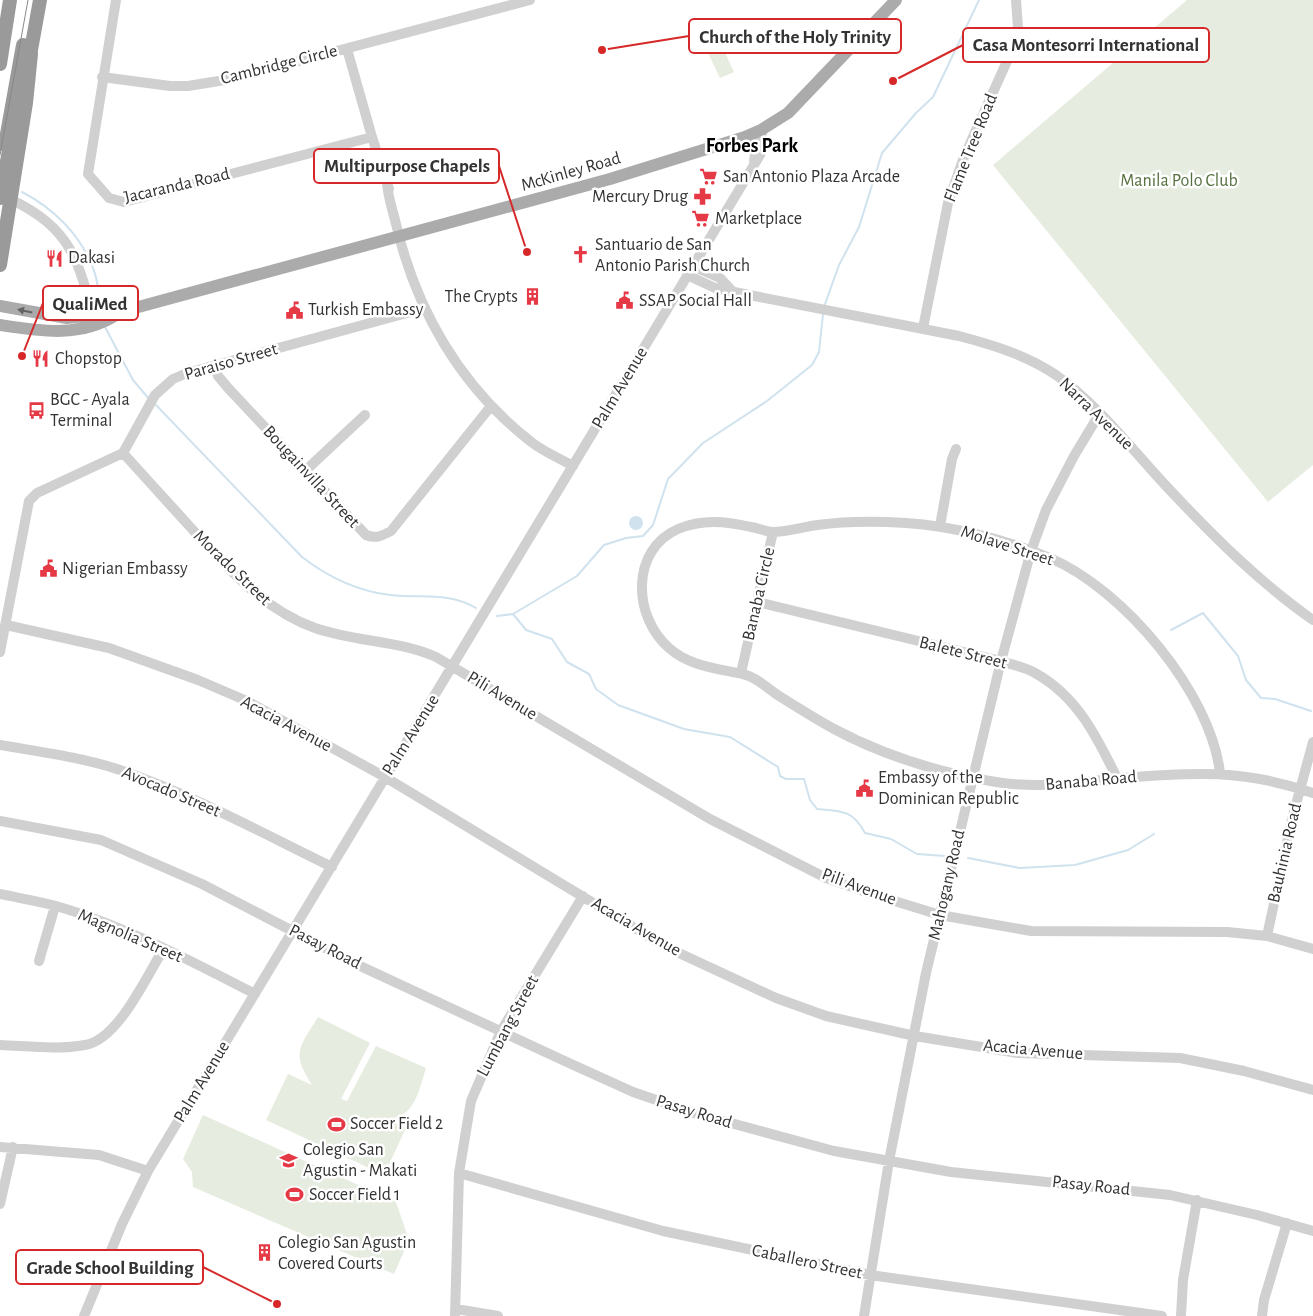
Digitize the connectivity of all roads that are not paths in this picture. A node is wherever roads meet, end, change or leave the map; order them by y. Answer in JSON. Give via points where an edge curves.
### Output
{"nodes":[{"id":1,"x":10,"y":0,"type":"edge"},
{"id":2,"x":31,"y":0,"type":"edge"},
{"id":3,"x":40,"y":0,"type":"edge"},
{"id":4,"x":116,"y":0,"type":"edge"},
{"id":5,"x":530,"y":0,"type":"edge"},
{"id":6,"x":896,"y":0,"type":"edge"},
{"id":7,"x":1016,"y":0,"type":"edge"},
{"id":8,"x":8,"y":14,"type":"junction"},
{"id":9,"x":0,"y":43,"type":"edge"},
{"id":10,"x":347,"y":48,"type":"junction"},
{"id":11,"x":0,"y":64,"type":"edge"},
{"id":12,"x":102,"y":77,"type":"junction"},
{"id":13,"x":761,"y":130,"type":"junction"},
{"id":14,"x":372,"y":137,"type":"junction"},
{"id":15,"x":745,"y":137,"type":"junction"},
{"id":16,"x":754,"y":162,"type":"junction"},
{"id":17,"x":0,"y":170,"type":"edge"},
{"id":18,"x":5,"y":199,"type":"edge"},
{"id":19,"x":399,"y":238,"type":"junction"},
{"id":20,"x":0,"y":265,"type":"edge"},
{"id":21,"x":689,"y":270,"type":"junction"},
{"id":22,"x":0,"y":306,"type":"edge"},
{"id":23,"x":425,"y":308,"type":"junction"},
{"id":24,"x":94,"y":321,"type":"junction"},
{"id":25,"x":0,"y":325,"type":"edge"},
{"id":26,"x":923,"y":328,"type":"junction"},
{"id":27,"x":215,"y":366,"type":"junction"},
{"id":28,"x":491,"y":406,"type":"junction"},
{"id":29,"x":1100,"y":413,"type":"junction"},
{"id":30,"x":366,"y":415,"type":"dead end"},
{"id":31,"x":956,"y":449,"type":"dead end"},
{"id":32,"x":123,"y":453,"type":"junction"},
{"id":33,"x":573,"y":466,"type":"junction"},
{"id":34,"x":306,"y":470,"type":"junction"},
{"id":35,"x":940,"y":526,"type":"junction"},
{"id":36,"x":773,"y":532,"type":"junction"},
{"id":37,"x":1031,"y":551,"type":"junction"},
{"id":38,"x":757,"y":602,"type":"junction"},
{"id":39,"x":1313,"y":620,"type":"edge"},
{"id":40,"x":6,"y":625,"type":"junction"},
{"id":41,"x":0,"y":652,"type":"edge"},
{"id":42,"x":1002,"y":661,"type":"junction"},
{"id":43,"x":453,"y":667,"type":"junction"},
{"id":44,"x":740,"y":673,"type":"junction"},
{"id":45,"x":1313,"y":742,"type":"edge"},
{"id":46,"x":0,"y":745,"type":"edge"},
{"id":47,"x":1220,"y":773,"type":"junction"},
{"id":48,"x":385,"y":777,"type":"junction"},
{"id":49,"x":972,"y":777,"type":"junction"},
{"id":50,"x":1117,"y":778,"type":"junction"},
{"id":51,"x":1300,"y":789,"type":"junction"},
{"id":52,"x":1313,"y":794,"type":"edge"},
{"id":53,"x":0,"y":821,"type":"edge"},
{"id":54,"x":332,"y":867,"type":"junction"},
{"id":55,"x":0,"y":894,"type":"edge"},
{"id":56,"x":583,"y":896,"type":"junction"},
{"id":57,"x":55,"y":906,"type":"junction"},
{"id":58,"x":940,"y":915,"type":"junction"},
{"id":59,"x":293,"y":932,"type":"junction"},
{"id":60,"x":1267,"y":936,"type":"junction"},
{"id":61,"x":1313,"y":949,"type":"edge"},
{"id":62,"x":163,"y":950,"type":"junction"},
{"id":63,"x":39,"y":961,"type":"dead end"},
{"id":64,"x":255,"y":994,"type":"junction"},
{"id":65,"x":501,"y":1031,"type":"junction"},
{"id":66,"x":915,"y":1036,"type":"junction"},
{"id":67,"x":0,"y":1045,"type":"edge"},
{"id":68,"x":1313,"y":1090,"type":"edge"},
{"id":69,"x":0,"y":1147,"type":"edge"},
{"id":70,"x":13,"y":1147,"type":"junction"},
{"id":71,"x":889,"y":1161,"type":"junction"},
{"id":72,"x":148,"y":1171,"type":"junction"},
{"id":73,"x":459,"y":1173,"type":"junction"},
{"id":74,"x":1197,"y":1200,"type":"junction"},
{"id":75,"x":0,"y":1204,"type":"edge"},
{"id":76,"x":1287,"y":1223,"type":"junction"},
{"id":77,"x":1313,"y":1231,"type":"edge"},
{"id":78,"x":870,"y":1275,"type":"junction"},
{"id":79,"x":456,"y":1312,"type":"edge"},
{"id":80,"x":84,"y":1316,"type":"edge"},
{"id":81,"x":498,"y":1316,"type":"edge"},
{"id":82,"x":864,"y":1316,"type":"edge"},
{"id":83,"x":1162,"y":1316,"type":"edge"},
{"id":84,"x":1181,"y":1316,"type":"edge"},
{"id":85,"x":1262,"y":1316,"type":"edge"}],
"edges":[{"from":1,"to":8,"type":"highway"},
{"from":2,"to":17,"type":"highway"},
{"from":3,"to":18,"type":"highway","via":[[31,54],[18,101]]},
{"from":4,"to":12,"type":"street"},
{"from":5,"to":10,"type":"street","name":"Cambridge Circle"},
{"from":6,"to":13,"type":"main road","name":"McKinley Road","via":[[788,113]]},
{"from":7,"to":26,"type":"street","name":"Flame Tree Road","via":[[1016,40],[964,157],[948,203]]},
{"from":8,"to":9,"type":"highway"},
{"from":8,"to":11,"type":"highway"},
{"from":10,"to":12,"type":"street","name":"Cambridge Circle","via":[[231,79],[188,86],[154,85]]},
{"from":10,"to":14,"type":"street"},
{"from":12,"to":14,"type":"street","name":"Jacaranda Road","via":[[88,174],[109,198],[124,202]]},
{"from":13,"to":15,"type":"main road","name":"McKinley Road"},
{"from":13,"to":16,"type":"street","name":"Palm Avenue","via":[[764,146]]},
{"from":14,"to":19,"type":"street","via":[[391,192]]},
{"from":15,"to":16,"type":"street","via":[[754,142]]},
{"from":15,"to":19,"type":"main road","name":"McKinley Road"},
{"from":16,"to":21,"type":"street","name":"Palm Avenue"},
{"from":18,"to":20,"type":"highway"},
{"from":18,"to":24,"type":"street","via":[[41,215],[54,226],[77,263]]},
{"from":19,"to":23,"type":"street"},
{"from":19,"to":24,"type":"main road","name":"McKinley Road"},
{"from":21,"to":26,"type":"street","name":"Narra Avenue","via":[[715,288]]},
{"from":21,"to":33,"type":"street","name":"Palm Avenue"},
{"from":24,"to":22,"type":"main road","name":"McKinley Road","one_way":true},
{"from":23,"to":27,"type":"street","name":"Paraiso Street"},
{"from":23,"to":28,"type":"street","via":[[439,339]]},
{"from":24,"to":25,"type":"main road","name":"McKinley Road","via":[[58,332]]},
{"from":26,"to":29,"type":"street","name":"Narra Avenue","via":[[1015,352],[1055,375]]},
{"from":27,"to":32,"type":"street","name":"Paraiso Street","via":[[173,379],[160,389]]},
{"from":27,"to":34,"type":"street","name":"Bougainvilla Street","via":[[218,376],[229,389]]},
{"from":28,"to":33,"type":"street","via":[[531,442]]},
{"from":28,"to":34,"type":"street","name":"Bougainvilla Street","via":[[391,531],[381,537],[366,535]]},
{"from":29,"to":37,"type":"street","name":"Mahogany Road","via":[[1054,493]]},
{"from":29,"to":39,"type":"street","name":"Narra Avenue","via":[[1226,547]]},
{"from":30,"to":34,"type":"street"},
{"from":31,"to":35,"type":"street"},
{"from":32,"to":40,"type":"street","via":[[37,494],[29,501]]},
{"from":32,"to":43,"type":"street","name":"Morado Street","via":[[223,563],[258,597],[276,609],[313,628],[340,636],[416,648]]},
{"from":33,"to":43,"type":"street","name":"Palm Avenue"},
{"from":35,"to":36,"type":"street","name":"Molave Street","via":[[873,522],[821,524]]},
{"from":35,"to":37,"type":"street","name":"Molave Street"},
{"from":36,"to":38,"type":"street","name":"Banaba Circle"},
{"from":36,"to":44,"type":"street","name":"Banaba Circle","via":[[731,522],[694,523],[660,540],[644,566],[642,594],[645,610],[662,642],[685,660]]},
{"from":37,"to":42,"type":"street","name":"Mahogany Road"},
{"from":37,"to":47,"type":"street","name":"Molave Street","via":[[1076,573],[1133,616],[1186,682],[1209,729]]},
{"from":38,"to":42,"type":"street","name":"Balete Street"},
{"from":38,"to":44,"type":"street","name":"Banaba Circle"},
{"from":40,"to":41,"type":"street"},
{"from":40,"to":48,"type":"street","name":"Acacia Avenue","via":[[109,648],[198,680],[247,702]]},
{"from":42,"to":49,"type":"street","name":"Mahogany Road"},
{"from":42,"to":50,"type":"street","name":"Balete Street","via":[[1034,672],[1071,700],[1096,734]]},
{"from":43,"to":48,"type":"street","name":"Palm Avenue"},
{"from":43,"to":58,"type":"street","name":"Pili Avenue","via":[[710,819],[826,878]]},
{"from":44,"to":49,"type":"street","name":"Banaba Road","via":[[753,677],[833,728],[863,742],[902,758]]},
{"from":45,"to":51,"type":"street","name":"Bauhinia Road"},
{"from":46,"to":54,"type":"street","name":"Avocado Street","via":[[118,769],[229,816]]},
{"from":47,"to":50,"type":"street","name":"Banaba Road"},
{"from":47,"to":51,"type":"street","name":"Banaba Road","via":[[1244,775]]},
{"from":48,"to":54,"type":"street","name":"Palm Avenue"},
{"from":48,"to":56,"type":"street","name":"Acacia Avenue"},
{"from":49,"to":50,"type":"street","name":"Banaba Road","via":[[1049,786]]},
{"from":49,"to":58,"type":"street","name":"Mahogany Road"},
{"from":51,"to":52,"type":"street","name":"Banaba Road"},
{"from":51,"to":60,"type":"street","name":"Bauhinia Road"},
{"from":53,"to":59,"type":"street","name":"Pasay Road","via":[[94,839],[202,884]]},
{"from":54,"to":59,"type":"street","name":"Palm Avenue"},
{"from":55,"to":57,"type":"street","name":"Magnolia Street"},
{"from":56,"to":65,"type":"street","name":"Lumbang Street"},
{"from":56,"to":66,"type":"street","name":"Acacia Avenue","via":[[666,947],[776,998],[826,1016]]},
{"from":57,"to":62,"type":"street","name":"Magnolia Street","via":[[91,917]]},
{"from":57,"to":63,"type":"street"},
{"from":58,"to":60,"type":"street","name":"Pili Avenue","via":[[1031,931],[1182,931]]},
{"from":58,"to":66,"type":"street","name":"Mahogany Road"},
{"from":59,"to":64,"type":"street","name":"Palm Avenue"},
{"from":59,"to":65,"type":"street","name":"Pasay Road"},
{"from":60,"to":61,"type":"street","name":"Pili Avenue"},
{"from":62,"to":64,"type":"street","name":"Magnolia Street"},
{"from":62,"to":67,"type":"street","via":[[117,1024],[101,1039],[86,1045]]},
{"from":64,"to":72,"type":"street","name":"Palm Avenue"},
{"from":65,"to":71,"type":"street","name":"Pasay Road","via":[[633,1092],[694,1113],[787,1140]]},
{"from":65,"to":73,"type":"street","name":"Lumbang Street","via":[[471,1101]]},
{"from":66,"to":68,"type":"street","name":"Acacia Avenue","via":[[1018,1053],[1180,1058]]},
{"from":66,"to":71,"type":"street","name":"Mahogany Road"},
{"from":69,"to":70,"type":"street"},
{"from":70,"to":72,"type":"street","via":[[99,1156]]},
{"from":70,"to":75,"type":"street"},
{"from":71,"to":74,"type":"street","name":"Pasay Road","via":[[963,1173],[1126,1189]]},
{"from":71,"to":78,"type":"street","name":"Mahogany Road"},
{"from":72,"to":80,"type":"street","name":"Palm Avenue"},
{"from":73,"to":78,"type":"street","name":"Caballero Street","via":[[663,1231]]},
{"from":73,"to":79,"type":"street","name":"Lumbang Street"},
{"from":74,"to":76,"type":"street","name":"Pasay Road"},
{"from":74,"to":84,"type":"street","via":[[1183,1280]]},
{"from":76,"to":77,"type":"street","name":"Pasay Road"},
{"from":76,"to":85,"type":"street"},
{"from":78,"to":82,"type":"street","name":"Mahogany Road"},
{"from":78,"to":83,"type":"street","name":"Caballero Street"},
{"from":79,"to":81,"type":"street"}]}
